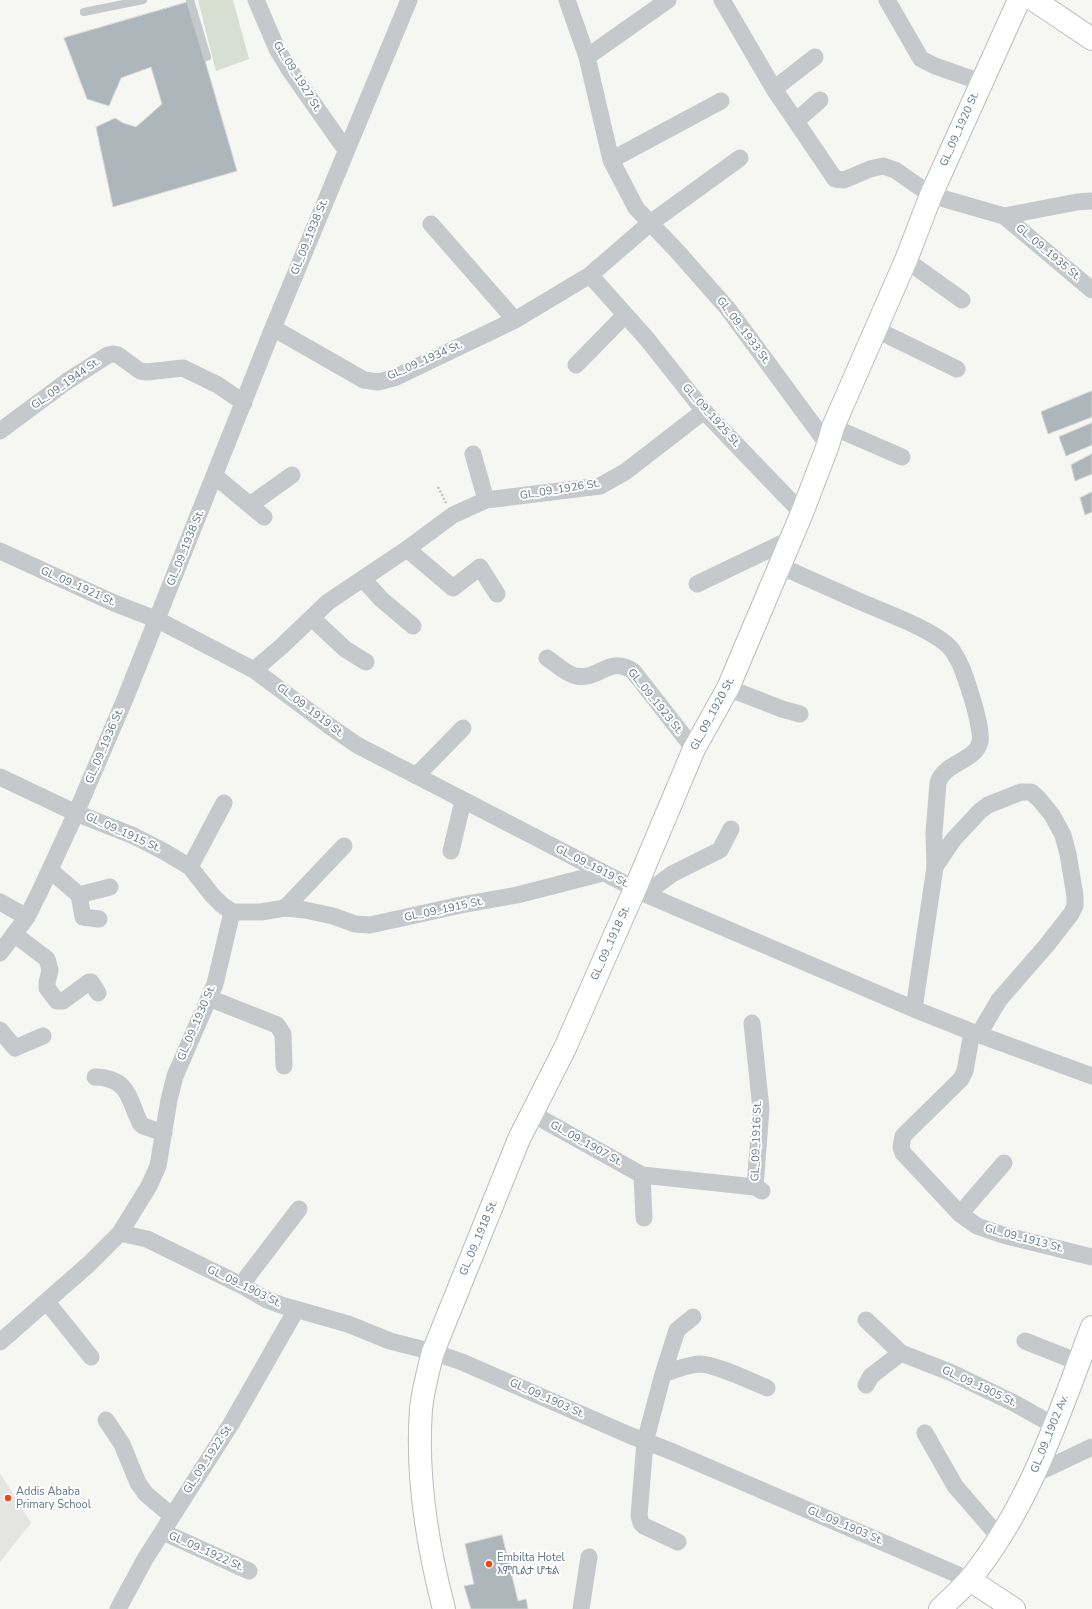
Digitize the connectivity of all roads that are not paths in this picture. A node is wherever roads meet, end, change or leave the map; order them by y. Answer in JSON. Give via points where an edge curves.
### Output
{"nodes":[{"id":1,"x":143,"y":0,"type":"edge"},
{"id":2,"x":190,"y":0,"type":"edge"},
{"id":3,"x":256,"y":0,"type":"edge"},
{"id":4,"x":409,"y":0,"type":"edge"},
{"id":5,"x":567,"y":0,"type":"edge"},
{"id":6,"x":668,"y":0,"type":"edge"},
{"id":7,"x":722,"y":0,"type":"edge"},
{"id":8,"x":887,"y":0,"type":"edge"},
{"id":9,"x":1019,"y":0,"type":"edge"},
{"id":10,"x":1034,"y":0,"type":"edge"},
{"id":11,"x":84,"y":12,"type":"dead end"},
{"id":12,"x":1092,"y":39,"type":"edge"},
{"id":13,"x":207,"y":57,"type":"dead end"},
{"id":14,"x":587,"y":57,"type":"junction"},
{"id":15,"x":815,"y":57,"type":"dead end"},
{"id":16,"x":981,"y":82,"type":"junction"},
{"id":17,"x":774,"y":89,"type":"junction"},
{"id":18,"x":820,"y":100,"type":"dead end"},
{"id":19,"x":721,"y":101,"type":"dead end"},
{"id":20,"x":796,"y":121,"type":"junction"},
{"id":21,"x":346,"y":150,"type":"junction"},
{"id":22,"x":740,"y":158,"type":"dead end"},
{"id":23,"x":611,"y":160,"type":"junction"},
{"id":24,"x":932,"y":194,"type":"junction"},
{"id":25,"x":1092,"y":201,"type":"edge"},
{"id":26,"x":1004,"y":216,"type":"junction"},
{"id":27,"x":431,"y":224,"type":"dead end"},
{"id":28,"x":649,"y":224,"type":"junction"},
{"id":29,"x":906,"y":260,"type":"junction"},
{"id":30,"x":590,"y":275,"type":"junction"},
{"id":31,"x":1092,"y":290,"type":"edge"},
{"id":32,"x":962,"y":300,"type":"dead end"},
{"id":33,"x":625,"y":315,"type":"junction"},
{"id":34,"x":515,"y":320,"type":"junction"},
{"id":35,"x":273,"y":328,"type":"junction"},
{"id":36,"x":875,"y":329,"type":"junction"},
{"id":37,"x":576,"y":364,"type":"dead end"},
{"id":38,"x":958,"y":369,"type":"dead end"},
{"id":39,"x":244,"y":403,"type":"junction"},
{"id":40,"x":704,"y":411,"type":"junction"},
{"id":41,"x":0,"y":431,"type":"edge"},
{"id":42,"x":831,"y":436,"type":"junction"},
{"id":43,"x":473,"y":454,"type":"dead end"},
{"id":44,"x":902,"y":457,"type":"dead end"},
{"id":45,"x":292,"y":475,"type":"dead end"},
{"id":46,"x":215,"y":476,"type":"junction"},
{"id":47,"x":486,"y":500,"type":"junction"},
{"id":48,"x":250,"y":505,"type":"junction"},
{"id":49,"x":802,"y":513,"type":"junction"},
{"id":50,"x":264,"y":517,"type":"dead end"},
{"id":51,"x":792,"y":539,"type":"junction"},
{"id":52,"x":407,"y":549,"type":"junction"},
{"id":53,"x":0,"y":551,"type":"edge"},
{"id":54,"x":780,"y":566,"type":"junction"},
{"id":55,"x":362,"y":579,"type":"junction"},
{"id":56,"x":697,"y":584,"type":"dead end"},
{"id":57,"x":497,"y":594,"type":"dead end"},
{"id":58,"x":312,"y":618,"type":"junction"},
{"id":59,"x":158,"y":620,"type":"junction"},
{"id":60,"x":413,"y":626,"type":"dead end"},
{"id":61,"x":547,"y":658,"type":"dead end"},
{"id":62,"x":366,"y":662,"type":"dead end"},
{"id":63,"x":254,"y":670,"type":"junction"},
{"id":64,"x":728,"y":688,"type":"junction"},
{"id":65,"x":800,"y":714,"type":"dead end"},
{"id":66,"x":463,"y":728,"type":"dead end"},
{"id":67,"x":694,"y":749,"type":"junction"},
{"id":68,"x":416,"y":776,"type":"junction"},
{"id":69,"x":0,"y":777,"type":"edge"},
{"id":70,"x":463,"y":801,"type":"junction"},
{"id":71,"x":224,"y":803,"type":"dead end"},
{"id":72,"x":76,"y":813,"type":"junction"},
{"id":73,"x":731,"y":829,"type":"dead end"},
{"id":74,"x":344,"y":846,"type":"dead end"},
{"id":75,"x":451,"y":851,"type":"dead end"},
{"id":76,"x":190,"y":867,"type":"junction"},
{"id":77,"x":935,"y":868,"type":"junction"},
{"id":78,"x":50,"y":870,"type":"junction"},
{"id":79,"x":603,"y":873,"type":"junction"},
{"id":80,"x":110,"y":887,"type":"dead end"},
{"id":81,"x":640,"y":891,"type":"junction"},
{"id":82,"x":79,"y":895,"type":"junction"},
{"id":83,"x":0,"y":902,"type":"edge"},
{"id":84,"x":285,"y":908,"type":"junction"},
{"id":85,"x":232,"y":912,"type":"junction"},
{"id":86,"x":27,"y":917,"type":"junction"},
{"id":87,"x":99,"y":919,"type":"dead end"},
{"id":88,"x":14,"y":934,"type":"junction"},
{"id":89,"x":0,"y":953,"type":"edge"},
{"id":90,"x":98,"y":993,"type":"dead end"},
{"id":91,"x":209,"y":998,"type":"junction"},
{"id":92,"x":914,"y":1009,"type":"junction"},
{"id":93,"x":752,"y":1023,"type":"dead end"},
{"id":94,"x":0,"y":1030,"type":"edge"},
{"id":95,"x":975,"y":1033,"type":"junction"},
{"id":96,"x":43,"y":1036,"type":"dead end"},
{"id":97,"x":284,"y":1066,"type":"dead end"},
{"id":98,"x":1092,"y":1076,"type":"edge"},
{"id":99,"x":95,"y":1077,"type":"dead end"},
{"id":100,"x":531,"y":1113,"type":"junction"},
{"id":101,"x":164,"y":1133,"type":"junction"},
{"id":102,"x":1004,"y":1163,"type":"dead end"},
{"id":103,"x":642,"y":1175,"type":"junction"},
{"id":104,"x":759,"y":1189,"type":"joint"},
{"id":105,"x":299,"y":1209,"type":"dead end"},
{"id":106,"x":960,"y":1214,"type":"junction"},
{"id":107,"x":644,"y":1218,"type":"dead end"},
{"id":108,"x":120,"y":1233,"type":"junction"},
{"id":109,"x":1092,"y":1257,"type":"edge"},
{"id":110,"x":241,"y":1285,"type":"junction"},
{"id":111,"x":47,"y":1302,"type":"junction"},
{"id":112,"x":296,"y":1310,"type":"junction"},
{"id":113,"x":693,"y":1317,"type":"dead end"},
{"id":114,"x":866,"y":1320,"type":"dead end"},
{"id":115,"x":1092,"y":1327,"type":"edge"},
{"id":116,"x":1025,"y":1341,"type":"dead end"},
{"id":117,"x":0,"y":1342,"type":"edge"},
{"id":118,"x":433,"y":1352,"type":"junction"},
{"id":119,"x":901,"y":1353,"type":"junction"},
{"id":120,"x":91,"y":1357,"type":"dead end"},
{"id":121,"x":1078,"y":1362,"type":"junction"},
{"id":122,"x":663,"y":1374,"type":"junction"},
{"id":123,"x":866,"y":1385,"type":"dead end"},
{"id":124,"x":767,"y":1388,"type":"dead end"},
{"id":125,"x":106,"y":1420,"type":"dead end"},
{"id":126,"x":1055,"y":1426,"type":"junction"},
{"id":127,"x":925,"y":1433,"type":"dead end"},
{"id":128,"x":645,"y":1442,"type":"junction"},
{"id":129,"x":1092,"y":1446,"type":"edge"},
{"id":130,"x":1035,"y":1474,"type":"junction"},
{"id":131,"x":172,"y":1516,"type":"junction"},
{"id":132,"x":163,"y":1532,"type":"junction"},
{"id":133,"x":1000,"y":1538,"type":"junction"},
{"id":134,"x":678,"y":1542,"type":"dead end"},
{"id":135,"x":589,"y":1558,"type":"dead end"},
{"id":136,"x":249,"y":1571,"type":"dead end"},
{"id":137,"x":970,"y":1580,"type":"junction"},
{"id":138,"x":118,"y":1609,"type":"edge"},
{"id":139,"x":444,"y":1609,"type":"edge"},
{"id":140,"x":581,"y":1609,"type":"edge"},
{"id":141,"x":940,"y":1609,"type":"edge"},
{"id":142,"x":1014,"y":1609,"type":"edge"}],
"edges":[{"from":1,"to":11,"type":"lane"},
{"from":2,"to":13,"type":"lane"},
{"from":3,"to":21,"type":"street","name":"GL_09_1927 St.","via":[[277,49]]},
{"from":4,"to":21,"type":"street","name":"GL_09_1938 St."},
{"from":5,"to":14,"type":"street","name":"GL_09_1933 St."},
{"from":6,"to":14,"type":"street"},
{"from":7,"to":17,"type":"street"},
{"from":8,"to":16,"type":"street","via":[[921,59]]},
{"from":9,"to":16,"type":"main road","name":"GL_09_1920 St."},
{"from":10,"to":12,"type":"main road"},
{"from":14,"to":23,"type":"street","name":"GL_09_1933 St."},
{"from":15,"to":17,"type":"street"},
{"from":16,"to":24,"type":"main road","name":"GL_09_1920 St."},
{"from":17,"to":20,"type":"street"},
{"from":18,"to":20,"type":"street"},
{"from":19,"to":23,"type":"street"},
{"from":20,"to":24,"type":"street","via":[[835,179],[844,180],[883,166],[895,170]]},
{"from":21,"to":35,"type":"street","name":"GL_09_1938 St."},
{"from":22,"to":28,"type":"street"},
{"from":23,"to":28,"type":"street","name":"GL_09_1933 St.","via":[[636,208]]},
{"from":24,"to":26,"type":"street"},
{"from":24,"to":29,"type":"main road","name":"GL_09_1920 St."},
{"from":25,"to":26,"type":"street"},
{"from":26,"to":31,"type":"street","name":"GL_09_1935 St."},
{"from":27,"to":34,"type":"street"},
{"from":28,"to":30,"type":"street","name":"GL_09_1934 St."},
{"from":28,"to":42,"type":"street","name":"GL_09_1933 St.","via":[[728,309]]},
{"from":29,"to":32,"type":"street"},
{"from":29,"to":36,"type":"main road","name":"GL_09_1920 St."},
{"from":30,"to":33,"type":"street","name":"GL_09_1925 St."},
{"from":30,"to":34,"type":"street","name":"GL_09_1934 St."},
{"from":33,"to":37,"type":"street"},
{"from":33,"to":40,"type":"street","name":"GL_09_1925 St.","via":[[648,339]]},
{"from":34,"to":35,"type":"street","name":"GL_09_1934 St.","via":[[394,378],[378,382],[364,380]]},
{"from":35,"to":39,"type":"street","name":"GL_09_1938 St."},
{"from":36,"to":38,"type":"street"},
{"from":36,"to":42,"type":"main road","name":"GL_09_1920 St."},
{"from":39,"to":41,"type":"street","name":"GL_09_1944 St.","via":[[218,385],[183,368],[140,371],[113,354],[66,382]]},
{"from":39,"to":46,"type":"street","name":"GL_09_1938 St."},
{"from":40,"to":47,"type":"street","name":"GL_09_1926 St.","via":[[625,472],[600,486]]},
{"from":40,"to":49,"type":"street","name":"GL_09_1925 St."},
{"from":42,"to":44,"type":"street"},
{"from":42,"to":49,"type":"main road","name":"GL_09_1920 St."},
{"from":43,"to":47,"type":"street"},
{"from":45,"to":48,"type":"street"},
{"from":46,"to":48,"type":"street"},
{"from":46,"to":59,"type":"street","name":"GL_09_1938 St."},
{"from":47,"to":52,"type":"street","name":"GL_09_1926 St.","via":[[453,515]]},
{"from":48,"to":50,"type":"street"},
{"from":49,"to":51,"type":"main road","name":"GL_09_1920 St."},
{"from":51,"to":54,"type":"main road","name":"GL_09_1920 St."},
{"from":51,"to":56,"type":"street"},
{"from":52,"to":55,"type":"street","name":"GL_09_1926 St."},
{"from":52,"to":57,"type":"street","via":[[453,588],[480,567]]},
{"from":53,"to":59,"type":"street","name":"GL_09_1921 St.","via":[[114,603]]},
{"from":54,"to":64,"type":"main road","name":"GL_09_1920 St."},
{"from":54,"to":77,"type":"street","via":[[933,634],[952,649],[963,669],[975,706],[981,742],[976,751],[940,776],[934,834]]},
{"from":55,"to":58,"type":"street","name":"GL_09_1926 St.","via":[[328,602]]},
{"from":55,"to":60,"type":"street"},
{"from":58,"to":62,"type":"street","via":[[341,645]]},
{"from":58,"to":63,"type":"street","name":"GL_09_1926 St."},
{"from":59,"to":63,"type":"street","name":"GL_09_1919 St."},
{"from":59,"to":72,"type":"street","name":"GL_09_1936 St."},
{"from":61,"to":67,"type":"street","name":"GL_09_1923 St.","via":[[568,673],[578,676],[617,665],[630,668]]},
{"from":63,"to":68,"type":"street","name":"GL_09_1919 St.","via":[[346,738]]},
{"from":64,"to":65,"type":"street"},
{"from":64,"to":67,"type":"main road","name":"GL_09_1920 St."},
{"from":66,"to":68,"type":"street"},
{"from":67,"to":81,"type":"main road","name":"GL_09_1920 St."},
{"from":68,"to":70,"type":"street","name":"GL_09_1919 St."},
{"from":69,"to":72,"type":"street","name":"GL_09_1915 St."},
{"from":70,"to":75,"type":"street"},
{"from":70,"to":79,"type":"street","name":"GL_09_1919 St."},
{"from":71,"to":76,"type":"street"},
{"from":72,"to":76,"type":"street","name":"GL_09_1915 St.","via":[[134,836]]},
{"from":72,"to":78,"type":"street","name":"GL_09_1936 St."},
{"from":73,"to":81,"type":"street","via":[[720,850]]},
{"from":74,"to":84,"type":"street"},
{"from":76,"to":85,"type":"street","name":"GL_09_1915 St.","via":[[212,895]]},
{"from":77,"to":92,"type":"street"},
{"from":77,"to":95,"type":"street","via":[[953,840],[980,812],[988,805],[1021,792],[1031,792],[1052,815],[1068,854],[1075,896],[1075,906],[1071,914],[999,1000]]},
{"from":78,"to":82,"type":"street"},
{"from":78,"to":86,"type":"street","name":"GL_09_1936 St."},
{"from":79,"to":81,"type":"street","name":"GL_09_1919 St."},
{"from":79,"to":84,"type":"street","name":"GL_09_1915 St.","via":[[517,895],[370,925]]},
{"from":80,"to":82,"type":"street"},
{"from":81,"to":92,"type":"street","name":"GL_09_1919 St."},
{"from":81,"to":100,"type":"main road","name":"GL_09_1918 St."},
{"from":82,"to":87,"type":"street","via":[[83,917]]},
{"from":83,"to":86,"type":"street"},
{"from":84,"to":85,"type":"street","name":"GL_09_1915 St.","via":[[261,912]]},
{"from":85,"to":91,"type":"street","name":"GL_09_1930 St."},
{"from":86,"to":88,"type":"street","name":"GL_09_1936 St."},
{"from":88,"to":89,"type":"street","name":"GL_09_1936 St."},
{"from":88,"to":90,"type":"street","via":[[47,959],[50,970],[47,988],[57,1001],[63,1001],[89,982]]},
{"from":91,"to":97,"type":"street","via":[[276,1025],[283,1034]]},
{"from":91,"to":101,"type":"street","name":"GL_09_1930 St.","via":[[175,1076]]},
{"from":92,"to":95,"type":"street","name":"GL_09_1919 St."},
{"from":93,"to":104,"type":"street","name":"GL_09_1916 St.","via":[[760,1109]]},
{"from":94,"to":96,"type":"street","via":[[15,1048]]},
{"from":95,"to":98,"type":"street","name":"GL_09_1919 St."},
{"from":95,"to":106,"type":"street","name":"GL_09_1913 St.","via":[[961,1079],[901,1140],[903,1153]]},
{"from":99,"to":101,"type":"street","via":[[111,1079],[122,1086],[129,1095],[140,1123]]},
{"from":100,"to":103,"type":"street","name":"GL_09_1907 St."},
{"from":100,"to":118,"type":"main road","name":"GL_09_1918 St."},
{"from":101,"to":108,"type":"street","name":"GL_09_1930 St.","via":[[158,1166],[149,1186]]},
{"from":102,"to":106,"type":"street"},
{"from":103,"to":104,"type":"street","name":"GL_09_1907 St."},
{"from":103,"to":107,"type":"street"},
{"from":105,"to":110,"type":"street"},
{"from":106,"to":109,"type":"street","name":"GL_09_1913 St.","via":[[978,1226],[1003,1235]]},
{"from":108,"to":110,"type":"street","name":"GL_09_1903 St.","via":[[147,1239]]},
{"from":108,"to":111,"type":"street","name":"GL_09_1930 St."},
{"from":110,"to":112,"type":"street","name":"GL_09_1903 St.","via":[[265,1299]]},
{"from":111,"to":117,"type":"street","name":"GL_09_1930 St."},
{"from":111,"to":120,"type":"street"},
{"from":112,"to":118,"type":"street","name":"GL_09_1903 St.","via":[[348,1324],[390,1341]]},
{"from":112,"to":131,"type":"street","name":"GL_09_1922 St","via":[[231,1424]]},
{"from":113,"to":122,"type":"street","via":[[677,1330]]},
{"from":114,"to":119,"type":"street","name":"GL_09_1905 St."},
{"from":115,"to":121,"type":"main road","name":"GL_09_1902 Av."},
{"from":116,"to":121,"type":"street"},
{"from":118,"to":128,"type":"street","name":"GL_09_1903 St.","via":[[462,1362]]},
{"from":118,"to":139,"type":"main road","name":"GL_09_1918 St.","via":[[421,1408],[420,1465],[428,1542]]},
{"from":119,"to":123,"type":"street","via":[[871,1376]]},
{"from":119,"to":126,"type":"street","name":"GL_09_1905 St.","via":[[952,1373]]},
{"from":121,"to":126,"type":"main road","name":"GL_09_1902 Av."},
{"from":122,"to":124,"type":"street","via":[[699,1364]]},
{"from":122,"to":128,"type":"street"},
{"from":125,"to":131,"type":"street","name":"GL_09_1922 St.","via":[[122,1444],[138,1483],[146,1494]]},
{"from":126,"to":130,"type":"main road","name":"GL_09_1902 Av."},
{"from":127,"to":133,"type":"street","via":[[955,1486]]},
{"from":128,"to":134,"type":"street","via":[[640,1522]]},
{"from":128,"to":137,"type":"street","name":"GL_09_1903 St."},
{"from":129,"to":130,"type":"street"},
{"from":130,"to":133,"type":"main road","name":"GL_09_1902 Av."},
{"from":131,"to":132,"type":"street","name":"GL_09_1922 St"},
{"from":132,"to":136,"type":"street","name":"GL_09_1922 St."},
{"from":132,"to":138,"type":"street","name":"GL_09_1922 St"},
{"from":133,"to":137,"type":"main road","name":"GL_09_1902 Av."},
{"from":135,"to":140,"type":"street"},
{"from":137,"to":141,"type":"main road","name":"GL_09_1902 Av."},
{"from":137,"to":142,"type":"main road"}]}
